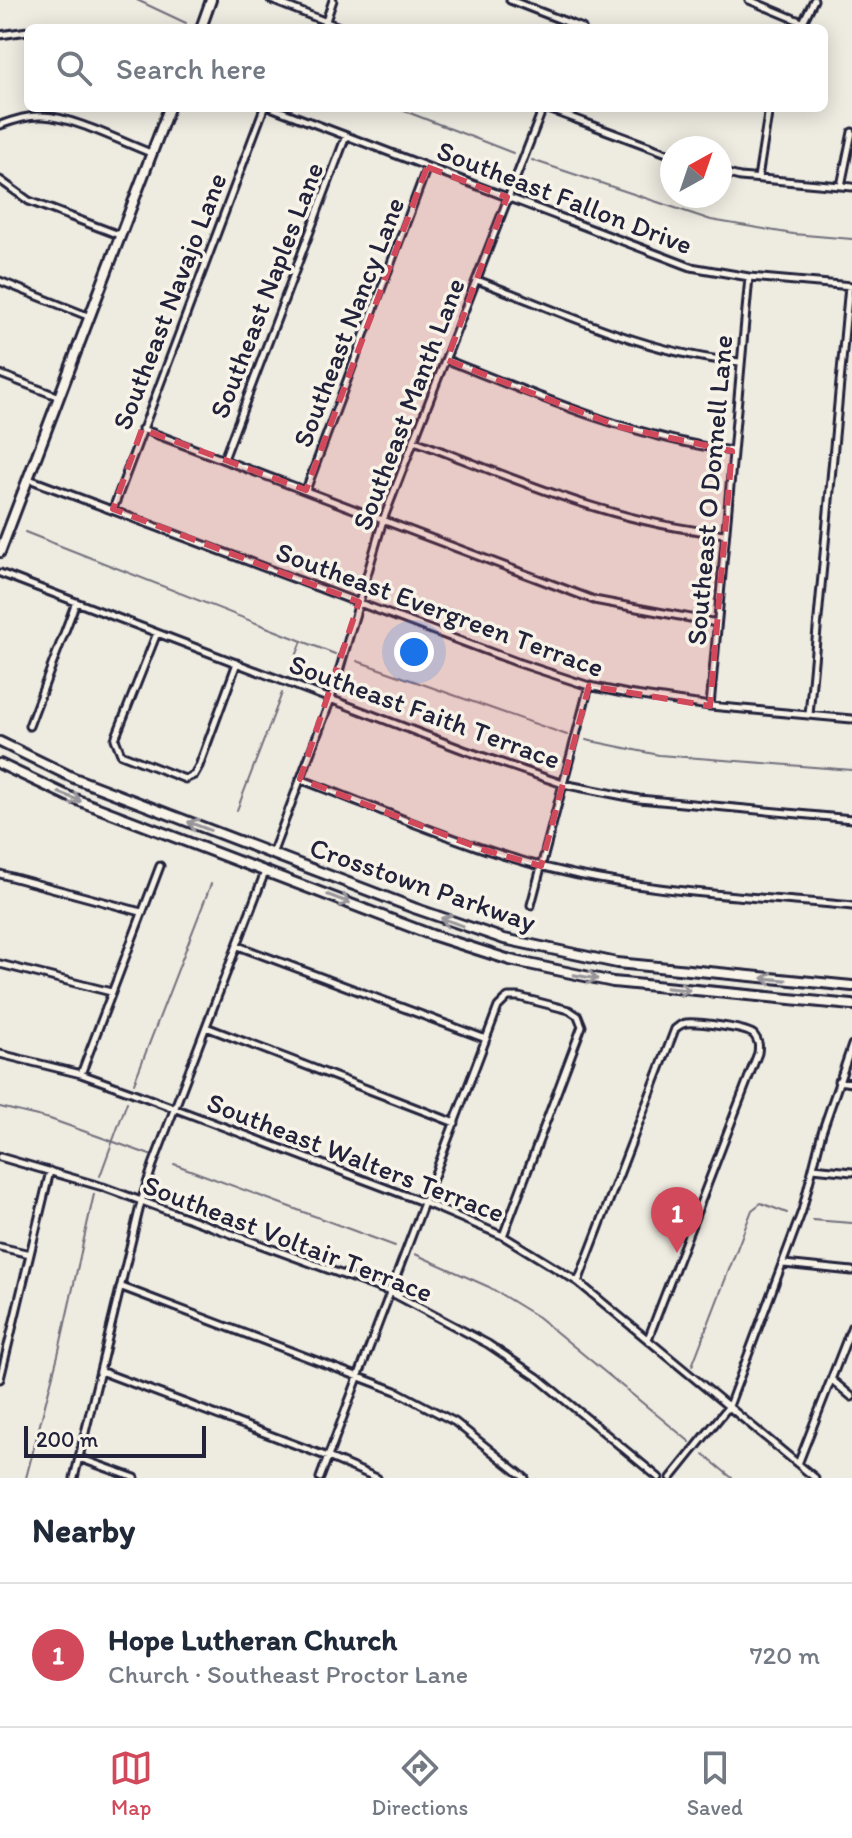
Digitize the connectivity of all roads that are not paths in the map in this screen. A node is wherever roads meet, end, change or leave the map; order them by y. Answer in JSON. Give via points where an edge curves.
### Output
{"nodes":[{"id":1,"x":211,"y":0,"type":"edge"},
{"id":2,"x":271,"y":0,"type":"edge"},
{"id":3,"x":333,"y":0,"type":"edge"},
{"id":4,"x":510,"y":0,"type":"edge"},
{"id":5,"x":749,"y":0,"type":"edge"},
{"id":6,"x":814,"y":0,"type":"edge"},
{"id":7,"x":326,"y":21,"type":"junction"},
{"id":8,"x":202,"y":24,"type":"edge"},
{"id":9,"x":333,"y":24,"type":"edge"},
{"id":10,"x":572,"y":24,"type":"edge"},
{"id":11,"x":799,"y":24,"type":"edge"},
{"id":12,"x":802,"y":24,"type":"edge"},
{"id":13,"x":24,"y":32,"type":"edge"},
{"id":14,"x":0,"y":35,"type":"edge"},
{"id":15,"x":167,"y":112,"type":"edge"},
{"id":16,"x":262,"y":112,"type":"edge"},
{"id":17,"x":283,"y":112,"type":"edge"},
{"id":18,"x":542,"y":112,"type":"edge"},
{"id":19,"x":555,"y":112,"type":"edge"},
{"id":20,"x":768,"y":112,"type":"edge"},
{"id":21,"x":0,"y":125,"type":"edge"},
{"id":22,"x":852,"y":132,"type":"edge"},
{"id":23,"x":346,"y":136,"type":"junction"},
{"id":24,"x":660,"y":151,"type":"edge"},
{"id":25,"x":151,"y":153,"type":"junction"},
{"id":26,"x":427,"y":167,"type":"junction"},
{"id":27,"x":732,"y":175,"type":"edge"},
{"id":28,"x":758,"y":178,"type":"junction"},
{"id":29,"x":0,"y":180,"type":"edge"},
{"id":30,"x":841,"y":186,"type":"junction"},
{"id":31,"x":852,"y":187,"type":"edge"},
{"id":32,"x":507,"y":197,"type":"junction"},
{"id":33,"x":119,"y":235,"type":"junction"},
{"id":34,"x":749,"y":277,"type":"junction"},
{"id":35,"x":477,"y":280,"type":"junction"},
{"id":36,"x":0,"y":281,"type":"edge"},
{"id":37,"x":851,"y":286,"type":"edge"},
{"id":38,"x":90,"y":317,"type":"junction"},
{"id":39,"x":447,"y":360,"type":"junction"},
{"id":40,"x":740,"y":362,"type":"junction"},
{"id":41,"x":0,"y":374,"type":"edge"},
{"id":42,"x":59,"y":397,"type":"junction"},
{"id":43,"x":142,"y":429,"type":"junction"},
{"id":44,"x":415,"y":441,"type":"junction"},
{"id":45,"x":732,"y":451,"type":"junction"},
{"id":46,"x":224,"y":459,"type":"junction"},
{"id":47,"x":29,"y":479,"type":"junction"},
{"id":48,"x":306,"y":490,"type":"junction"},
{"id":49,"x":113,"y":509,"type":"junction"},
{"id":50,"x":383,"y":520,"type":"junction"},
{"id":51,"x":725,"y":534,"type":"junction"},
{"id":52,"x":0,"y":552,"type":"edge"},
{"id":53,"x":0,"y":573,"type":"edge"},
{"id":54,"x":76,"y":602,"type":"junction"},
{"id":55,"x":359,"y":602,"type":"junction"},
{"id":56,"x":717,"y":623,"type":"junction"},
{"id":57,"x":157,"y":633,"type":"junction"},
{"id":58,"x":237,"y":663,"type":"junction"},
{"id":59,"x":589,"y":686,"type":"junction"},
{"id":60,"x":331,"y":699,"type":"junction"},
{"id":61,"x":710,"y":706,"type":"junction"},
{"id":62,"x":809,"y":715,"type":"junction"},
{"id":63,"x":852,"y":719,"type":"edge"},
{"id":64,"x":29,"y":726,"type":"dead end"},
{"id":65,"x":0,"y":742,"type":"edge"},
{"id":66,"x":0,"y":764,"type":"edge"},
{"id":67,"x":300,"y":779,"type":"junction"},
{"id":68,"x":563,"y":784,"type":"junction"},
{"id":69,"x":852,"y":819,"type":"edge"},
{"id":70,"x":272,"y":854,"type":"junction"},
{"id":71,"x":160,"y":866,"type":"dead end"},
{"id":72,"x":541,"y":866,"type":"junction"},
{"id":73,"x":266,"y":872,"type":"junction"},
{"id":74,"x":0,"y":874,"type":"edge"},
{"id":75,"x":531,"y":905,"type":"dead end"},
{"id":76,"x":852,"y":906,"type":"edge"},
{"id":77,"x":414,"y":908,"type":"junction"},
{"id":78,"x":141,"y":912,"type":"junction"},
{"id":79,"x":401,"y":923,"type":"junction"},
{"id":80,"x":238,"y":946,"type":"junction"},
{"id":81,"x":0,"y":964,"type":"edge"},
{"id":82,"x":728,"y":974,"type":"junction"},
{"id":83,"x":852,"y":986,"type":"edge"},
{"id":84,"x":111,"y":992,"type":"junction"},
{"id":85,"x":719,"y":993,"type":"junction"},
{"id":86,"x":852,"y":1005,"type":"edge"},
{"id":87,"x":206,"y":1027,"type":"junction"},
{"id":88,"x":486,"y":1039,"type":"junction"},
{"id":89,"x":852,"y":1045,"type":"edge"},
{"id":90,"x":0,"y":1054,"type":"edge"},
{"id":91,"x":81,"y":1074,"type":"junction"},
{"id":92,"x":838,"y":1081,"type":"junction"},
{"id":93,"x":852,"y":1083,"type":"edge"},
{"id":94,"x":176,"y":1108,"type":"junction"},
{"id":95,"x":455,"y":1124,"type":"junction"},
{"id":96,"x":0,"y":1157,"type":"edge"},
{"id":97,"x":813,"y":1168,"type":"junction"},
{"id":98,"x":50,"y":1171,"type":"junction"},
{"id":99,"x":852,"y":1172,"type":"edge"},
{"id":100,"x":141,"y":1202,"type":"junction"},
{"id":101,"x":423,"y":1202,"type":"junction"},
{"id":102,"x":503,"y":1236,"type":"junction"},
{"id":103,"x":0,"y":1247,"type":"edge"},
{"id":104,"x":30,"y":1254,"type":"junction"},
{"id":105,"x":784,"y":1264,"type":"junction"},
{"id":106,"x":852,"y":1271,"type":"edge"},
{"id":107,"x":578,"y":1282,"type":"junction"},
{"id":108,"x":122,"y":1287,"type":"junction"},
{"id":109,"x":390,"y":1292,"type":"junction"},
{"id":110,"x":852,"y":1326,"type":"edge"},
{"id":111,"x":648,"y":1339,"type":"junction"},
{"id":112,"x":100,"y":1371,"type":"junction"},
{"id":113,"x":358,"y":1377,"type":"junction"},
{"id":114,"x":0,"y":1379,"type":"edge"},
{"id":115,"x":832,"y":1380,"type":"junction"},
{"id":116,"x":852,"y":1397,"type":"edge"},
{"id":117,"x":729,"y":1406,"type":"junction"},
{"id":118,"x":328,"y":1457,"type":"junction"},
{"id":119,"x":79,"y":1458,"type":"junction"},
{"id":120,"x":798,"y":1464,"type":"junction"},
{"id":121,"x":74,"y":1478,"type":"edge"},
{"id":122,"x":135,"y":1478,"type":"edge"},
{"id":123,"x":320,"y":1478,"type":"edge"},
{"id":124,"x":377,"y":1478,"type":"edge"},
{"id":125,"x":525,"y":1478,"type":"edge"},
{"id":126,"x":659,"y":1478,"type":"edge"},
{"id":127,"x":671,"y":1478,"type":"edge"},
{"id":128,"x":815,"y":1478,"type":"edge"}],
"edges":[{"from":1,"to":8,"type":"main road"},
{"from":2,"to":7,"type":"street"},
{"from":3,"to":7,"type":"street"},
{"from":4,"to":10,"type":"street"},
{"from":5,"to":11,"type":"street"},
{"from":6,"to":12,"type":"street"},
{"from":7,"to":9,"type":"street"},
{"from":13,"to":14,"type":"street"},
{"from":15,"to":25,"type":"main road"},
{"from":16,"to":43,"type":"street","name":"Southeast Navajo Lane"},
{"from":17,"to":23,"type":"street","name":"Southeast Fallon Drive"},
{"from":18,"to":32,"type":"street","name":"Southeast Manth Lane"},
{"from":19,"to":24,"type":"street"},
{"from":20,"to":28,"type":"street"},
{"from":21,"to":25,"type":"street","via":[[43,116]]},
{"from":22,"to":30,"type":"street"},
{"from":23,"to":26,"type":"street","name":"Southeast Fallon Drive"},
{"from":23,"to":46,"type":"street","name":"Southeast Naples Lane"},
{"from":25,"to":33,"type":"main road"},
{"from":26,"to":32,"type":"street","name":"Southeast Fallon Drive"},
{"from":26,"to":48,"type":"street","name":"Southeast Nancy Lane"},
{"from":27,"to":28,"type":"street"},
{"from":28,"to":30,"type":"street"},
{"from":29,"to":33,"type":"street","via":[[29,201]]},
{"from":30,"to":31,"type":"street"},
{"from":32,"to":34,"type":"street","name":"Southeast Fallon Drive","via":[[691,267]]},
{"from":32,"to":35,"type":"street","name":"Southeast Manth Lane"},
{"from":33,"to":38,"type":"main road"},
{"from":34,"to":37,"type":"street","name":"Southeast Fallon Drive"},
{"from":34,"to":40,"type":"street","name":"Southeast O Donnell Lane"},
{"from":35,"to":39,"type":"street","name":"Southeast Manth Lane"},
{"from":35,"to":40,"type":"street","via":[[663,350]]},
{"from":36,"to":38,"type":"street"},
{"from":37,"to":62,"type":"street"},
{"from":38,"to":42,"type":"main road"},
{"from":39,"to":44,"type":"street","name":"Southeast Manth Lane"},
{"from":39,"to":45,"type":"street","via":[[620,427]]},
{"from":40,"to":45,"type":"street","name":"Southeast O Donnell Lane"},
{"from":41,"to":42,"type":"street"},
{"from":42,"to":47,"type":"main road"},
{"from":43,"to":46,"type":"street"},
{"from":43,"to":49,"type":"street","name":"Southeast Navajo Lane"},
{"from":44,"to":50,"type":"street","name":"Southeast Manth Lane"},
{"from":44,"to":51,"type":"street","via":[[607,513],[678,530]]},
{"from":45,"to":51,"type":"street","name":"Southeast O Donnell Lane"},
{"from":46,"to":48,"type":"street"},
{"from":47,"to":49,"type":"street","name":"Southeast Evergreen Terrace"},
{"from":47,"to":52,"type":"main road"},
{"from":48,"to":50,"type":"street"},
{"from":49,"to":55,"type":"street","name":"Southeast Evergreen Terrace"},
{"from":50,"to":55,"type":"street","name":"Southeast Manth Lane"},
{"from":50,"to":56,"type":"street","via":[[594,600]]},
{"from":51,"to":56,"type":"street","name":"Southeast O Donnell Lane"},
{"from":53,"to":54,"type":"street","name":"Southeast Faith Terrace"},
{"from":54,"to":57,"type":"street","name":"Southeast Faith Terrace"},
{"from":54,"to":64,"type":"street"},
{"from":55,"to":59,"type":"street","name":"Southeast Evergreen Terrace"},
{"from":55,"to":60,"type":"street","name":"Southeast Manth Lane"},
{"from":56,"to":61,"type":"street","name":"Southeast O Donnell Lane"},
{"from":57,"to":58,"type":"street","name":"Southeast Faith Terrace"},
{"from":57,"to":58,"type":"street","via":[[115,739],[121,754],[185,779],[199,766]]},
{"from":58,"to":60,"type":"street","name":"Southeast Faith Terrace"},
{"from":59,"to":61,"type":"street","name":"Southeast Evergreen Terrace"},
{"from":59,"to":68,"type":"street"},
{"from":60,"to":67,"type":"street","name":"Southeast Manth Lane"},
{"from":60,"to":68,"type":"street","name":"Southeast Faith Terrace"},
{"from":61,"to":62,"type":"street","name":"Southeast Evergreen Terrace"},
{"from":62,"to":63,"type":"street","name":"Southeast Evergreen Terrace"},
{"from":70,"to":65,"type":"main road","name":"Crosstown Parkway","one_way":true,"via":[[74,778]]},
{"from":66,"to":73,"type":"main road","name":"Crosstown Parkway","one_way":true,"via":[[72,798]]},
{"from":67,"to":70,"type":"street","name":"Southeast Manth Lane"},
{"from":67,"to":72,"type":"street","via":[[484,850]]},
{"from":68,"to":69,"type":"street","name":"Southeast Faith Terrace","via":[[639,799]]},
{"from":68,"to":72,"type":"street"},
{"from":70,"to":77,"type":"main road","name":"Crosstown Parkway"},
{"from":71,"to":78,"type":"street"},
{"from":72,"to":75,"type":"street"},
{"from":72,"to":76,"type":"street","via":[[599,879]]},
{"from":73,"to":79,"type":"main road","name":"Crosstown Parkway","one_way":true},
{"from":73,"to":80,"type":"street"},
{"from":74,"to":78,"type":"street"},
{"from":77,"to":79,"type":"main road","via":[[404,912]]},
{"from":82,"to":77,"type":"main road","name":"Crosstown Parkway","one_way":true,"via":[[548,950]]},
{"from":78,"to":84,"type":"street"},
{"from":79,"to":85,"type":"main road","name":"Crosstown Parkway","one_way":true,"via":[[555,971]]},
{"from":80,"to":87,"type":"street"},
{"from":80,"to":88,"type":"street"},
{"from":81,"to":84,"type":"street"},
{"from":83,"to":82,"type":"main road","name":"Crosstown Parkway","one_way":true},
{"from":82,"to":85,"type":"main road","via":[[729,984]]},
{"from":84,"to":91,"type":"street"},
{"from":85,"to":86,"type":"main road","name":"Crosstown Parkway"},
{"from":87,"to":94,"type":"street"},
{"from":87,"to":95,"type":"street"},
{"from":88,"to":95,"type":"street"},
{"from":88,"to":102,"type":"street","via":[[503,1000],[513,996],[574,1013],[581,1021]]},
{"from":89,"to":92,"type":"street"},
{"from":90,"to":91,"type":"street","name":"Southeast Walters Terrace"},
{"from":91,"to":94,"type":"street","name":"Southeast Walters Terrace"},
{"from":92,"to":93,"type":"street"},
{"from":92,"to":97,"type":"street"},
{"from":94,"to":100,"type":"street"},
{"from":94,"to":101,"type":"street","name":"Southeast Walters Terrace"},
{"from":95,"to":101,"type":"street"},
{"from":96,"to":98,"type":"street","name":"Southeast Voltair Terrace"},
{"from":97,"to":99,"type":"street"},
{"from":97,"to":105,"type":"street"},
{"from":98,"to":100,"type":"street","name":"Southeast Voltair Terrace"},
{"from":98,"to":104,"type":"street"},
{"from":100,"to":108,"type":"street"},
{"from":100,"to":109,"type":"street","name":"Southeast Voltair Terrace"},
{"from":101,"to":102,"type":"street","name":"Southeast Walters Terrace"},
{"from":101,"to":109,"type":"street"},
{"from":102,"to":107,"type":"street","name":"Southeast Walters Terrace"},
{"from":103,"to":104,"type":"street"},
{"from":104,"to":114,"type":"street"},
{"from":105,"to":106,"type":"street"},
{"from":105,"to":117,"type":"street"},
{"from":107,"to":111,"type":"street","name":"Southeast Walters Terrace"},
{"from":107,"to":111,"type":"street","via":[[673,1034],[686,1023],[749,1031],[759,1048]]},
{"from":108,"to":112,"type":"street"},
{"from":108,"to":113,"type":"street"},
{"from":109,"to":113,"type":"street"},
{"from":109,"to":126,"type":"street","name":"Southeast Voltair Terrace","via":[[488,1344],[537,1377]]},
{"from":110,"to":115,"type":"street"},
{"from":111,"to":117,"type":"street","name":"Southeast Walters Terrace"},
{"from":112,"to":118,"type":"street"},
{"from":112,"to":119,"type":"street"},
{"from":113,"to":118,"type":"street"},
{"from":113,"to":125,"type":"street","via":[[455,1422]]},
{"from":115,"to":116,"type":"street"},
{"from":115,"to":120,"type":"street"},
{"from":117,"to":120,"type":"street","name":"Southeast Walters Terrace"},
{"from":117,"to":127,"type":"street"},
{"from":118,"to":123,"type":"street"},
{"from":118,"to":124,"type":"street"},
{"from":119,"to":121,"type":"street"},
{"from":119,"to":122,"type":"street"},
{"from":120,"to":128,"type":"street","name":"Southeast Walters Terrace"}]}
